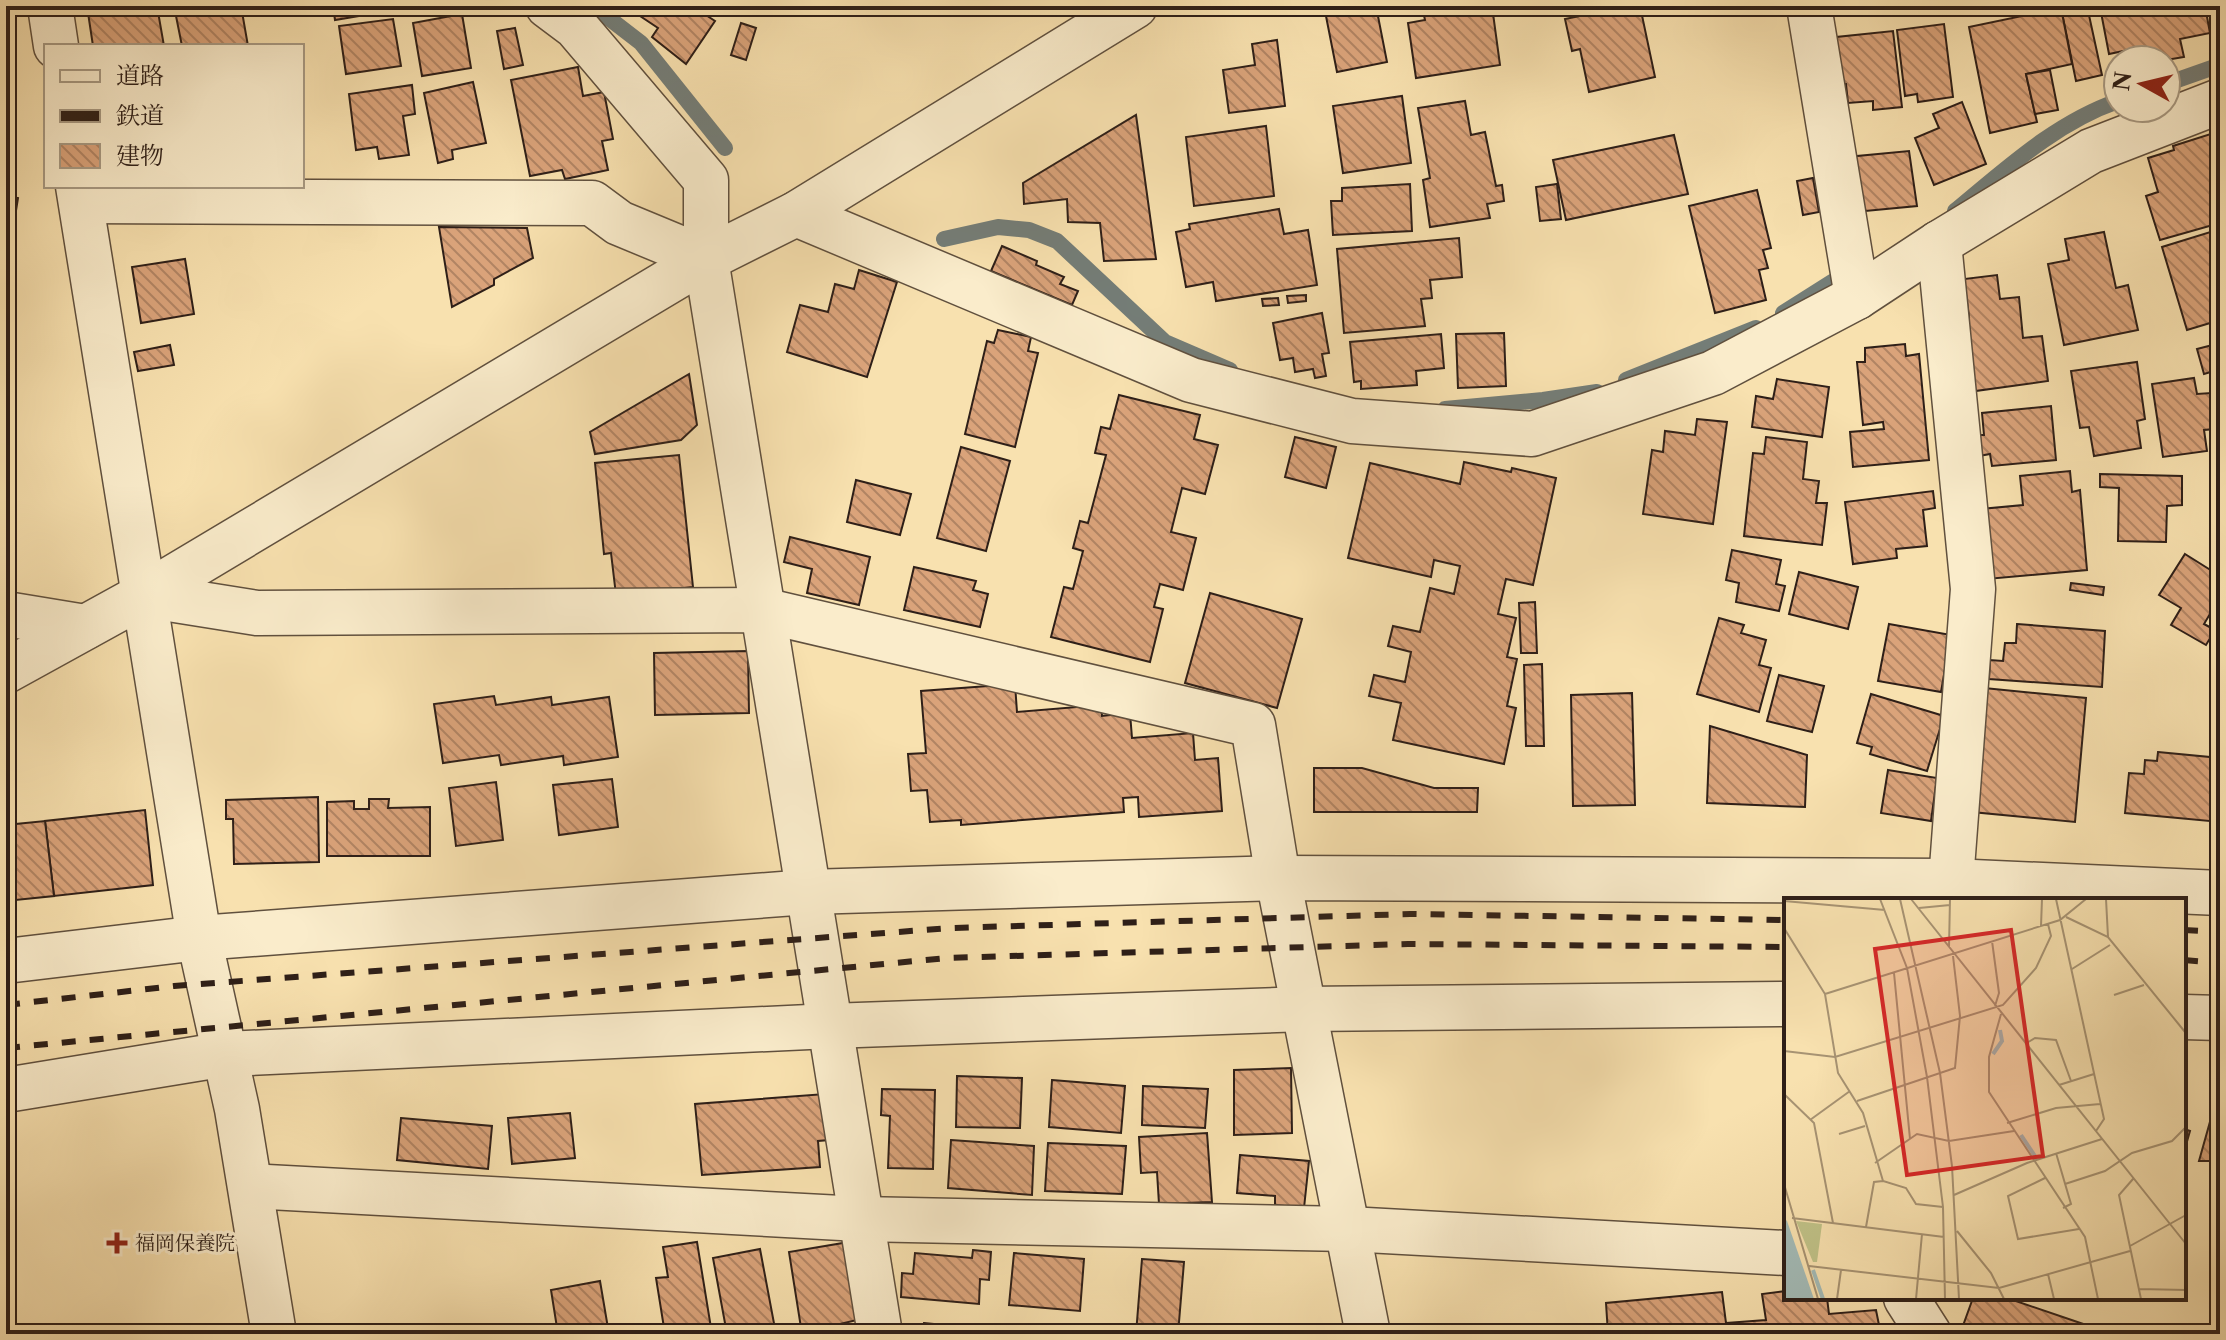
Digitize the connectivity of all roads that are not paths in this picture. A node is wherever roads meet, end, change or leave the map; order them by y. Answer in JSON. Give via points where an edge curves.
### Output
{"nodes":[{"id":1,"x":50,"y":6,"type":"edge"},
{"id":2,"x":548,"y":6,"type":"edge"},
{"id":3,"x":1809,"y":6,"type":"edge"},
{"id":4,"x":1119,"y":10,"type":"edge"},
{"id":5,"x":56,"y":44,"type":"edge"},
{"id":6,"x":2220,"y":101,"type":"edge"},
{"id":7,"x":80,"y":193,"type":"edge"},
{"id":8,"x":796,"y":214,"type":"junction"},
{"id":9,"x":1939,"y":243,"type":"junction"},
{"id":10,"x":706,"y":259,"type":"junction"},
{"id":11,"x":1853,"y":276,"type":"junction"},
{"id":12,"x":144,"y":595,"type":"junction"},
{"id":13,"x":762,"y":610,"type":"junction"},
{"id":14,"x":6,"y":614,"type":"edge"},
{"id":15,"x":85,"y":627,"type":"junction"},
{"id":16,"x":6,"y":671,"type":"edge"},
{"id":17,"x":1278,"y":878,"type":"junction"},
{"id":18,"x":1947,"y":890,"type":"edge"},
{"id":19,"x":808,"y":892,"type":"junction"},
{"id":20,"x":2220,"y":893,"type":"edge"},
{"id":21,"x":199,"y":938,"type":"junction"},
{"id":22,"x":6,"y":961,"type":"edge"},
{"id":23,"x":1784,"y":1004,"type":"edge"},
{"id":24,"x":1304,"y":1009,"type":"junction"},
{"id":25,"x":2186,"y":1017,"type":"edge"},
{"id":26,"x":2220,"y":1018,"type":"edge"},
{"id":27,"x":830,"y":1026,"type":"junction"},
{"id":28,"x":226,"y":1054,"type":"junction"},
{"id":29,"x":6,"y":1090,"type":"edge"},
{"id":30,"x":251,"y":1186,"type":"junction"},
{"id":31,"x":860,"y":1219,"type":"junction"},
{"id":32,"x":1348,"y":1229,"type":"junction"},
{"id":33,"x":1784,"y":1253,"type":"edge"},
{"id":34,"x":1907,"y":1300,"type":"edge"},
{"id":35,"x":274,"y":1334,"type":"edge"},
{"id":36,"x":880,"y":1334,"type":"edge"},
{"id":37,"x":1368,"y":1334,"type":"edge"},
{"id":38,"x":1929,"y":1334,"type":"edge"}],
"edges":[{"from":1,"to":5,"type":"street"},
{"from":2,"to":10,"type":"street","via":[[576,27],[706,180]]},
{"from":3,"to":11,"type":"street"},
{"from":4,"to":8,"type":"street"},
{"from":6,"to":9,"type":"street","via":[[2091,151]]},
{"from":7,"to":10,"type":"street","via":[[592,203],[619,223]]},
{"from":7,"to":12,"type":"street"},
{"from":8,"to":10,"type":"street"},
{"from":8,"to":11,"type":"street","via":[[1191,380],[1352,421],[1532,434],[1713,373]]},
{"from":9,"to":11,"type":"street"},
{"from":9,"to":18,"type":"street","via":[[1973,589]]},
{"from":10,"to":12,"type":"street"},
{"from":10,"to":13,"type":"street"},
{"from":12,"to":13,"type":"street","via":[[257,613]]},
{"from":12,"to":15,"type":"street"},
{"from":12,"to":21,"type":"street"},
{"from":13,"to":17,"type":"street","via":[[1253,725]]},
{"from":13,"to":19,"type":"street"},
{"from":14,"to":15,"type":"street"},
{"from":15,"to":16,"type":"street"},
{"from":17,"to":18,"type":"street"},
{"from":17,"to":19,"type":"street"},
{"from":17,"to":24,"type":"street"},
{"from":18,"to":20,"type":"street"},
{"from":19,"to":21,"type":"street"},
{"from":19,"to":27,"type":"street"},
{"from":21,"to":22,"type":"street"},
{"from":21,"to":28,"type":"street"},
{"from":23,"to":24,"type":"street"},
{"from":24,"to":27,"type":"street"},
{"from":24,"to":32,"type":"street"},
{"from":25,"to":26,"type":"street"},
{"from":27,"to":28,"type":"street"},
{"from":27,"to":31,"type":"street"},
{"from":28,"to":29,"type":"street"},
{"from":28,"to":30,"type":"street"},
{"from":30,"to":31,"type":"street"},
{"from":30,"to":35,"type":"street"},
{"from":31,"to":32,"type":"street"},
{"from":31,"to":36,"type":"street"},
{"from":32,"to":33,"type":"street"},
{"from":32,"to":37,"type":"street"},
{"from":34,"to":38,"type":"street"}]}
